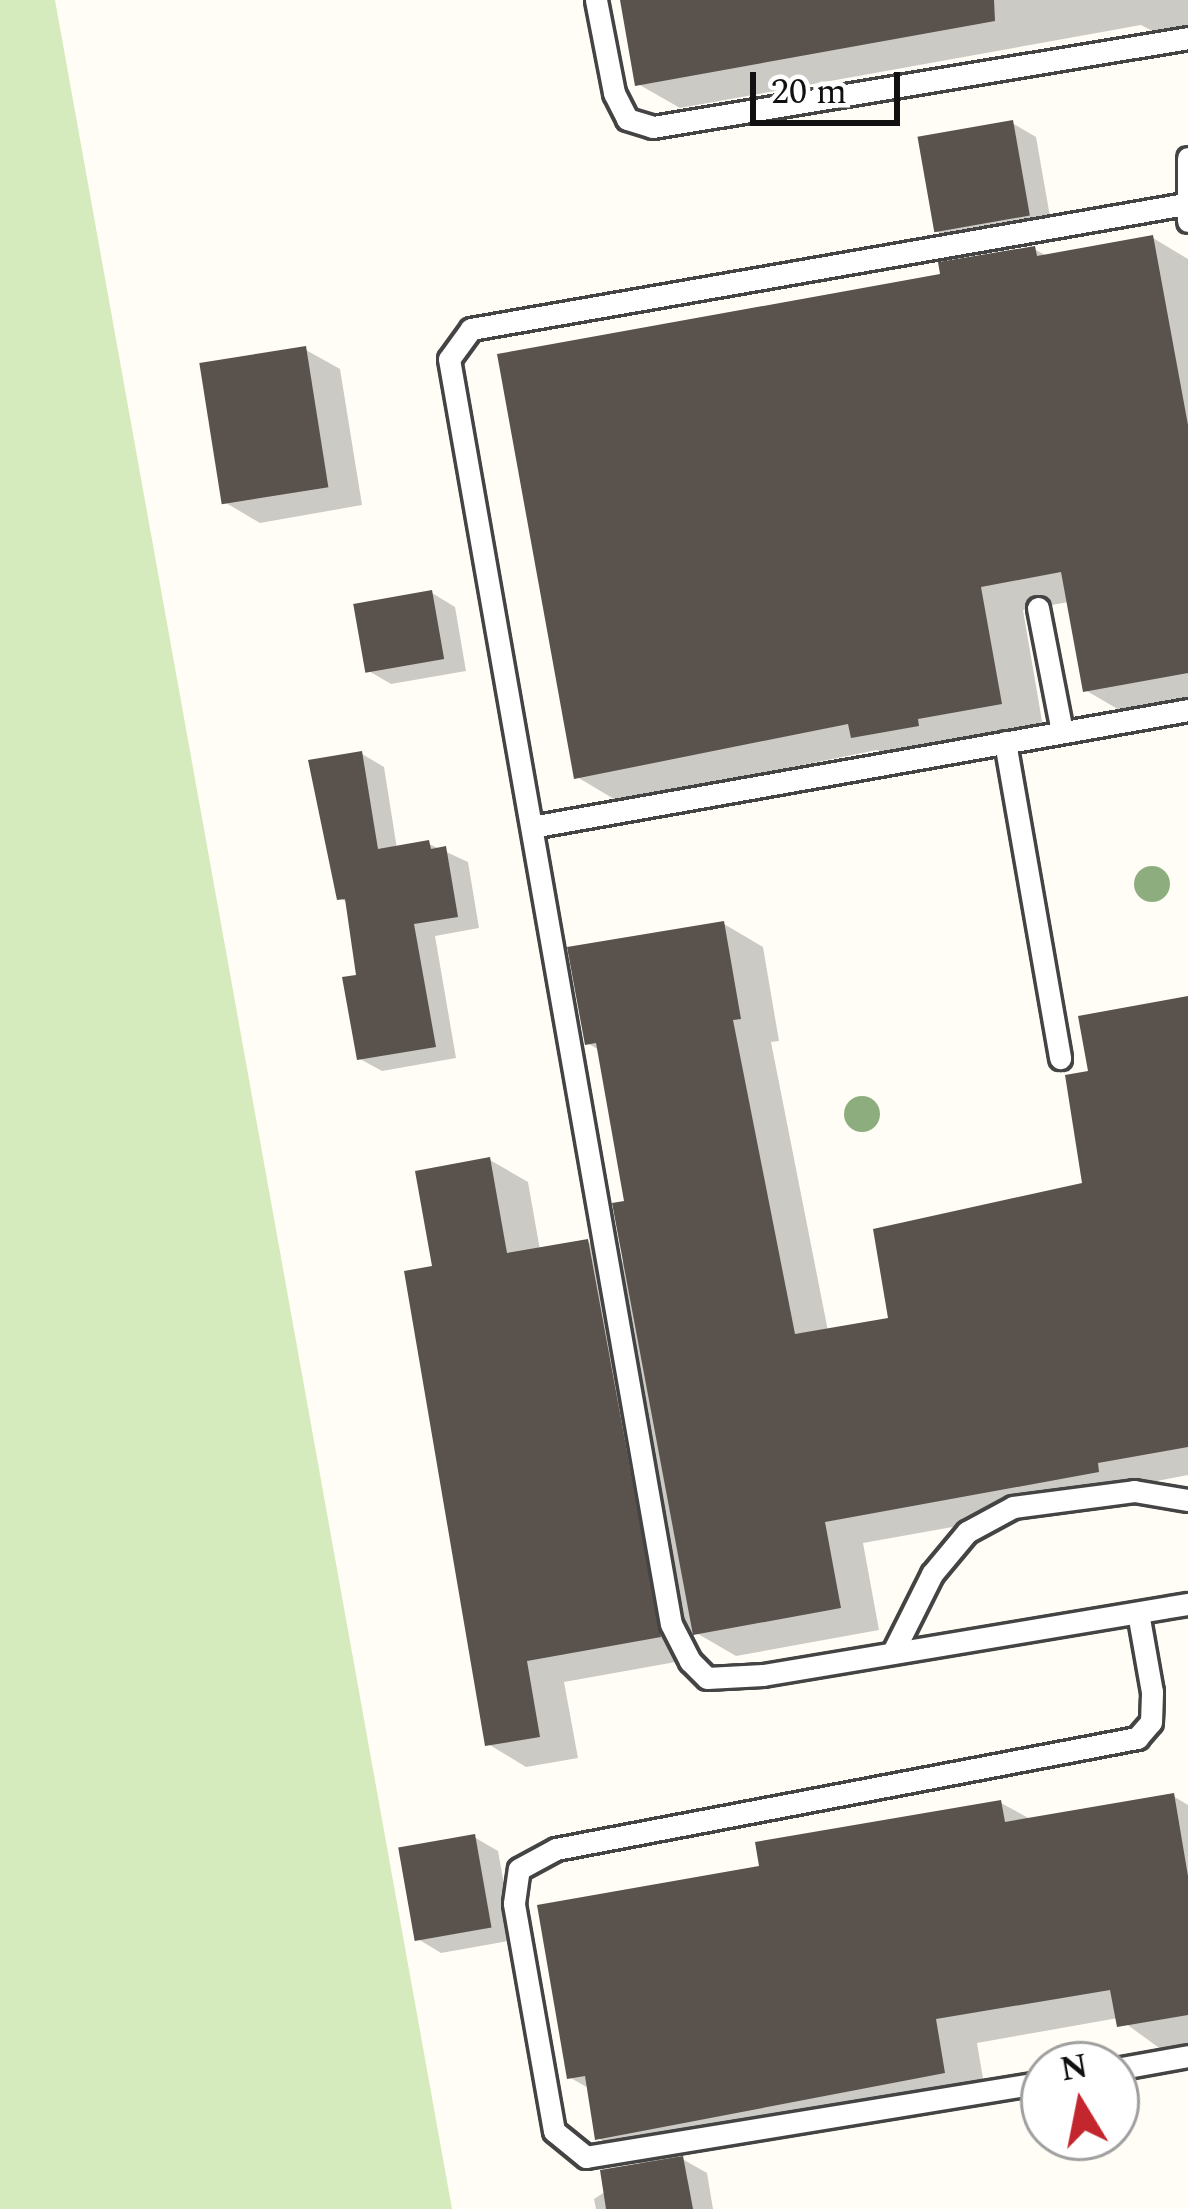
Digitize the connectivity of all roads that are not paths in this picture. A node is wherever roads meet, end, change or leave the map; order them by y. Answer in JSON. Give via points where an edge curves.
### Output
{"nodes":[{"id":1,"x":596,"y":0,"type":"edge"},
{"id":2,"x":1188,"y":38,"type":"edge"},
{"id":3,"x":1188,"y":158,"type":"edge"},
{"id":4,"x":1186,"y":213,"type":"edge"},
{"id":5,"x":1038,"y":608,"type":"dead end"},
{"id":6,"x":1188,"y":710,"type":"edge"},
{"id":7,"x":1062,"y":732,"type":"junction"},
{"id":8,"x":1005,"y":742,"type":"junction"},
{"id":9,"x":537,"y":826,"type":"junction"},
{"id":10,"x":1060,"y":1058,"type":"dead end"},
{"id":11,"x":1188,"y":1500,"type":"edge"},
{"id":12,"x":1188,"y":1604,"type":"edge"},
{"id":13,"x":1138,"y":1613,"type":"junction"},
{"id":14,"x":894,"y":1650,"type":"junction"},
{"id":15,"x":1188,"y":2056,"type":"edge"},
{"id":16,"x":1140,"y":2065,"type":"edge"},
{"id":17,"x":1020,"y":2086,"type":"edge"}],
"edges":[{"from":1,"to":2,"type":"lane","via":[[614,93],[627,119],[653,128]]},
{"from":3,"to":4,"type":"lane"},
{"from":4,"to":9,"type":"lane","via":[[472,329],[457,342],[449,359]]},
{"from":5,"to":7,"type":"lane"},
{"from":6,"to":7,"type":"lane"},
{"from":7,"to":8,"type":"lane"},
{"from":8,"to":9,"type":"lane"},
{"from":8,"to":10,"type":"lane"},
{"from":9,"to":14,"type":"lane","via":[[671,1624],[707,1678]]},
{"from":11,"to":14,"type":"lane","via":[[1134,1491],[1013,1507],[967,1532]]},
{"from":12,"to":13,"type":"lane"},
{"from":13,"to":14,"type":"lane"},
{"from":13,"to":17,"type":"lane","via":[[1152,1691],[1151,1721],[1137,1738],[556,1849],[519,1869],[514,1904],[554,2131],[586,2157]]},
{"from":15,"to":16,"type":"lane"}]}
